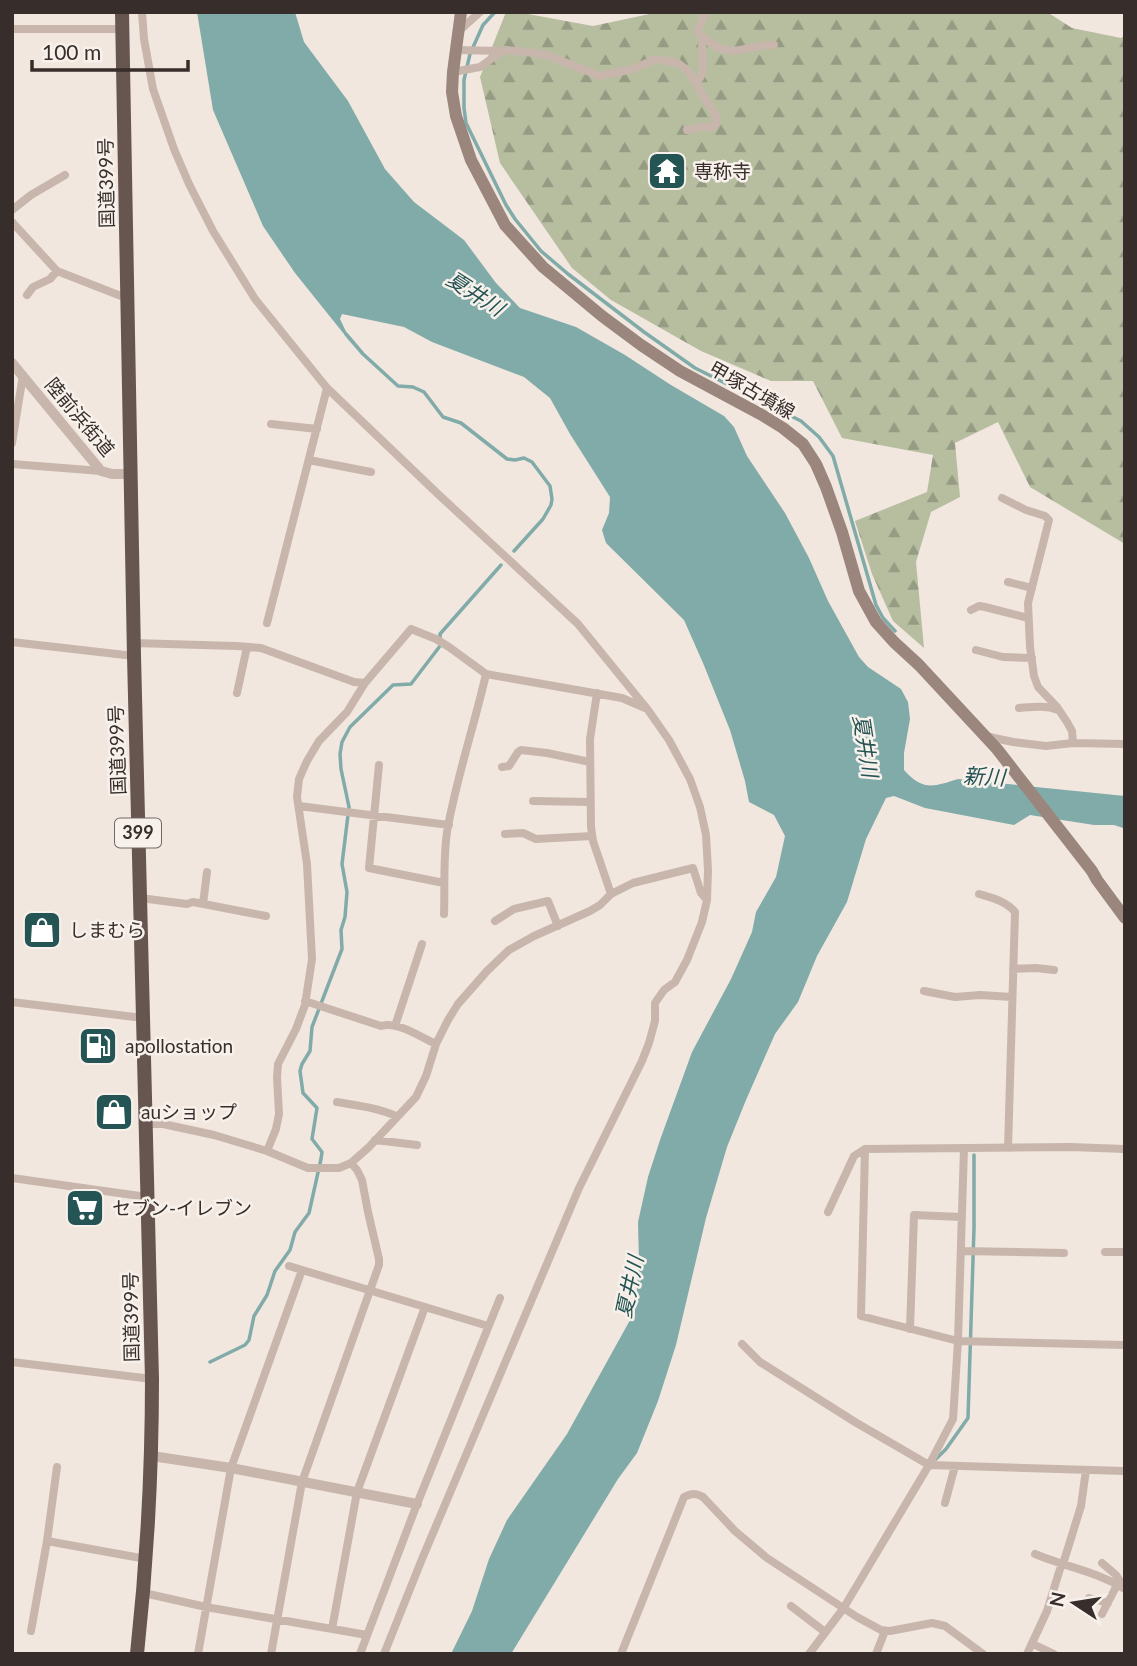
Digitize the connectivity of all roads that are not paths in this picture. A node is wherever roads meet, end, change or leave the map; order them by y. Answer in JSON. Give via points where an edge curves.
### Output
{"nodes":[{"id":1,"x":122,"y":12,"type":"edge"},
{"id":2,"x":142,"y":12,"type":"edge"},
{"id":3,"x":461,"y":12,"type":"edge"},
{"id":4,"x":480,"y":12,"type":"edge"},
{"id":5,"x":705,"y":12,"type":"edge"},
{"id":6,"x":122,"y":29,"type":"junction"},
{"id":7,"x":12,"y":30,"type":"edge"},
{"id":8,"x":458,"y":32,"type":"junction"},
{"id":9,"x":703,"y":38,"type":"junction"},
{"id":10,"x":774,"y":45,"type":"dead end"},
{"id":11,"x":459,"y":50,"type":"junction"},
{"id":12,"x":502,"y":51,"type":"junction"},
{"id":13,"x":457,"y":71,"type":"junction"},
{"id":14,"x":696,"y":83,"type":"junction"},
{"id":15,"x":687,"y":130,"type":"dead end"},
{"id":16,"x":65,"y":174,"type":"dead end"},
{"id":17,"x":12,"y":210,"type":"edge"},
{"id":18,"x":13,"y":224,"type":"edge"},
{"id":19,"x":57,"y":271,"type":"junction"},
{"id":20,"x":27,"y":295,"type":"dead end"},
{"id":21,"x":129,"y":297,"type":"junction"},
{"id":22,"x":12,"y":363,"type":"edge"},
{"id":23,"x":23,"y":375,"type":"junction"},
{"id":24,"x":327,"y":388,"type":"junction"},
{"id":25,"x":271,"y":424,"type":"dead end"},
{"id":26,"x":317,"y":429,"type":"junction"},
{"id":27,"x":12,"y":443,"type":"edge"},
{"id":28,"x":309,"y":460,"type":"junction"},
{"id":29,"x":12,"y":464,"type":"edge"},
{"id":30,"x":100,"y":471,"type":"junction"},
{"id":31,"x":371,"y":472,"type":"dead end"},
{"id":32,"x":130,"y":474,"type":"junction"},
{"id":33,"x":1002,"y":498,"type":"dead end"},
{"id":34,"x":1008,"y":582,"type":"dead end"},
{"id":35,"x":1032,"y":588,"type":"junction"},
{"id":36,"x":971,"y":610,"type":"dead end"},
{"id":37,"x":1028,"y":618,"type":"junction"},
{"id":38,"x":267,"y":623,"type":"dead end"},
{"id":39,"x":12,"y":642,"type":"edge"},
{"id":40,"x":247,"y":647,"type":"junction"},
{"id":41,"x":134,"y":650,"type":"junction"},
{"id":42,"x":976,"y":650,"type":"dead end"},
{"id":43,"x":1032,"y":658,"type":"junction"},
{"id":44,"x":486,"y":674,"type":"junction"},
{"id":45,"x":365,"y":683,"type":"junction"},
{"id":46,"x":237,"y":692,"type":"dead end"},
{"id":47,"x":597,"y":693,"type":"junction"},
{"id":48,"x":1019,"y":708,"type":"dead end"},
{"id":49,"x":648,"y":709,"type":"junction"},
{"id":50,"x":1059,"y":710,"type":"junction"},
{"id":51,"x":985,"y":736,"type":"junction"},
{"id":52,"x":1073,"y":743,"type":"junction"},
{"id":53,"x":1125,"y":744,"type":"edge"},
{"id":54,"x":590,"y":762,"type":"junction"},
{"id":55,"x":379,"y":765,"type":"dead end"},
{"id":56,"x":502,"y":767,"type":"dead end"},
{"id":57,"x":533,"y":801,"type":"dead end"},
{"id":58,"x":590,"y":802,"type":"junction"},
{"id":59,"x":299,"y":806,"type":"junction"},
{"id":60,"x":374,"y":815,"type":"junction"},
{"id":61,"x":449,"y":825,"type":"junction"},
{"id":62,"x":505,"y":834,"type":"dead end"},
{"id":63,"x":592,"y":836,"type":"junction"},
{"id":64,"x":207,"y":872,"type":"dead end"},
{"id":65,"x":444,"y":883,"type":"junction"},
{"id":66,"x":611,"y":894,"type":"junction"},
{"id":67,"x":979,"y":894,"type":"dead end"},
{"id":68,"x":140,"y":898,"type":"junction"},
{"id":69,"x":707,"y":900,"type":"junction"},
{"id":70,"x":203,"y":904,"type":"junction"},
{"id":71,"x":444,"y":914,"type":"dead end"},
{"id":72,"x":266,"y":916,"type":"dead end"},
{"id":73,"x":1125,"y":918,"type":"edge"},
{"id":74,"x":495,"y":921,"type":"dead end"},
{"id":75,"x":558,"y":926,"type":"junction"},
{"id":76,"x":422,"y":944,"type":"dead end"},
{"id":77,"x":1013,"y":969,"type":"junction"},
{"id":78,"x":1054,"y":970,"type":"dead end"},
{"id":79,"x":924,"y":991,"type":"dead end"},
{"id":80,"x":1012,"y":997,"type":"junction"},
{"id":81,"x":12,"y":1002,"type":"edge"},
{"id":82,"x":305,"y":1002,"type":"junction"},
{"id":83,"x":143,"y":1018,"type":"junction"},
{"id":84,"x":395,"y":1026,"type":"junction"},
{"id":85,"x":436,"y":1044,"type":"junction"},
{"id":86,"x":337,"y":1102,"type":"dead end"},
{"id":87,"x":396,"y":1116,"type":"junction"},
{"id":88,"x":146,"y":1124,"type":"junction"},
{"id":89,"x":375,"y":1140,"type":"junction"},
{"id":90,"x":417,"y":1144,"type":"dead end"},
{"id":91,"x":964,"y":1148,"type":"junction"},
{"id":92,"x":1008,"y":1148,"type":"junction"},
{"id":93,"x":865,"y":1149,"type":"junction"},
{"id":94,"x":1125,"y":1149,"type":"edge"},
{"id":95,"x":267,"y":1151,"type":"junction"},
{"id":96,"x":351,"y":1163,"type":"junction"},
{"id":97,"x":12,"y":1178,"type":"edge"},
{"id":98,"x":147,"y":1197,"type":"junction"},
{"id":99,"x":828,"y":1212,"type":"dead end"},
{"id":100,"x":962,"y":1217,"type":"junction"},
{"id":101,"x":961,"y":1251,"type":"junction"},
{"id":102,"x":1105,"y":1252,"type":"dead end"},
{"id":103,"x":1125,"y":1252,"type":"edge"},
{"id":104,"x":1064,"y":1253,"type":"dead end"},
{"id":105,"x":289,"y":1266,"type":"dead end"},
{"id":106,"x":302,"y":1270,"type":"junction"},
{"id":107,"x":370,"y":1291,"type":"junction"},
{"id":108,"x":499,"y":1298,"type":"dead end"},
{"id":109,"x":425,"y":1307,"type":"junction"},
{"id":110,"x":488,"y":1326,"type":"junction"},
{"id":111,"x":910,"y":1329,"type":"junction"},
{"id":112,"x":958,"y":1342,"type":"junction"},
{"id":113,"x":742,"y":1343,"type":"dead end"},
{"id":114,"x":1125,"y":1345,"type":"edge"},
{"id":115,"x":12,"y":1362,"type":"edge"},
{"id":116,"x":152,"y":1379,"type":"junction"},
{"id":117,"x":152,"y":1456,"type":"junction"},
{"id":118,"x":929,"y":1465,"type":"junction"},
{"id":119,"x":955,"y":1466,"type":"junction"},
{"id":120,"x":57,"y":1468,"type":"dead end"},
{"id":121,"x":231,"y":1468,"type":"junction"},
{"id":122,"x":1086,"y":1470,"type":"junction"},
{"id":123,"x":1125,"y":1471,"type":"edge"},
{"id":124,"x":302,"y":1482,"type":"junction"},
{"id":125,"x":357,"y":1492,"type":"junction"},
{"id":126,"x":945,"y":1503,"type":"dead end"},
{"id":127,"x":417,"y":1504,"type":"junction"},
{"id":128,"x":47,"y":1541,"type":"junction"},
{"id":129,"x":1035,"y":1554,"type":"dead end"},
{"id":130,"x":146,"y":1559,"type":"junction"},
{"id":131,"x":1102,"y":1563,"type":"dead end"},
{"id":132,"x":1063,"y":1564,"type":"junction"},
{"id":133,"x":1122,"y":1588,"type":"edge"},
{"id":134,"x":144,"y":1593,"type":"junction"},
{"id":135,"x":1088,"y":1598,"type":"dead end"},
{"id":136,"x":1108,"y":1603,"type":"junction"},
{"id":137,"x":791,"y":1606,"type":"dead end"},
{"id":138,"x":206,"y":1607,"type":"junction"},
{"id":139,"x":843,"y":1609,"type":"junction"},
{"id":140,"x":1102,"y":1615,"type":"dead end"},
{"id":141,"x":277,"y":1619,"type":"junction"},
{"id":142,"x":332,"y":1629,"type":"junction"},
{"id":143,"x":885,"y":1630,"type":"junction"},
{"id":144,"x":31,"y":1631,"type":"dead end"},
{"id":145,"x":825,"y":1632,"type":"junction"},
{"id":146,"x":367,"y":1634,"type":"junction"},
{"id":147,"x":1032,"y":1644,"type":"junction"},
{"id":148,"x":811,"y":1653,"type":"edge"},
{"id":149,"x":137,"y":1654,"type":"edge"},
{"id":150,"x":198,"y":1654,"type":"edge"},
{"id":151,"x":271,"y":1654,"type":"edge"},
{"id":152,"x":360,"y":1654,"type":"edge"},
{"id":153,"x":384,"y":1654,"type":"edge"},
{"id":154,"x":621,"y":1654,"type":"edge"},
{"id":155,"x":876,"y":1654,"type":"edge"},
{"id":156,"x":983,"y":1654,"type":"edge"},
{"id":157,"x":1027,"y":1654,"type":"edge"},
{"id":158,"x":1054,"y":1654,"type":"edge"}],
"edges":[{"from":1,"to":6,"type":"highway","name":"国道399号","number":"399"},
{"from":2,"to":24,"type":"street","via":[[153,89],[189,184],[255,299]]},
{"from":3,"to":8,"type":"main road","name":"甲塚古墳線"},
{"from":4,"to":8,"type":"street"},
{"from":5,"to":9,"type":"street","via":[[698,30]]},
{"from":6,"to":7,"type":"street"},
{"from":6,"to":21,"type":"highway","name":"国道399号","number":"399"},
{"from":8,"to":11,"type":"main road","name":"甲塚古墳線"},
{"from":9,"to":10,"type":"street","via":[[723,50]]},
{"from":9,"to":14,"type":"street","via":[[703,70]]},
{"from":11,"to":12,"type":"street"},
{"from":11,"to":13,"type":"main road","name":"甲塚古墳線"},
{"from":12,"to":13,"type":"street","via":[[480,67]]},
{"from":12,"to":14,"type":"street","via":[[544,54],[600,76],[656,59],[670,60],[684,67]]},
{"from":13,"to":51,"type":"main road","name":"甲塚古墳線","via":[[452,92],[456,116],[471,160],[505,226],[543,267],[641,345],[803,444],[827,487],[859,591],[872,615]]},
{"from":14,"to":15,"type":"street","via":[[717,122],[714,127]]},
{"from":16,"to":17,"type":"street"},
{"from":18,"to":19,"type":"street"},
{"from":19,"to":20,"type":"street"},
{"from":19,"to":21,"type":"street"},
{"from":21,"to":32,"type":"highway","name":"国道399号","number":"399"},
{"from":22,"to":23,"type":"street","name":"陸前浜街道"},
{"from":23,"to":27,"type":"street"},
{"from":23,"to":30,"type":"street","name":"陸前浜街道"},
{"from":24,"to":26,"type":"street"},
{"from":24,"to":49,"type":"street","via":[[578,624]]},
{"from":25,"to":26,"type":"street"},
{"from":26,"to":28,"type":"street"},
{"from":28,"to":31,"type":"street"},
{"from":28,"to":38,"type":"street"},
{"from":29,"to":30,"type":"street"},
{"from":30,"to":32,"type":"street","name":"陸前浜街道"},
{"from":32,"to":41,"type":"highway","name":"国道399号","number":"399"},
{"from":33,"to":35,"type":"street","via":[[1049,520]]},
{"from":34,"to":35,"type":"street"},
{"from":35,"to":37,"type":"street"},
{"from":36,"to":37,"type":"street","via":[[979,606]]},
{"from":37,"to":43,"type":"street"},
{"from":39,"to":41,"type":"street"},
{"from":40,"to":41,"type":"street"},
{"from":40,"to":45,"type":"street"},
{"from":40,"to":46,"type":"street"},
{"from":41,"to":68,"type":"highway","name":"国道399号","number":"399"},
{"from":42,"to":43,"type":"street"},
{"from":43,"to":50,"type":"street","via":[[1038,687]]},
{"from":44,"to":45,"type":"street","via":[[436,639],[411,629]]},
{"from":44,"to":47,"type":"street"},
{"from":44,"to":61,"type":"street"},
{"from":45,"to":59,"type":"street","via":[[307,761],[299,779]]},
{"from":47,"to":49,"type":"street"},
{"from":47,"to":54,"type":"street"},
{"from":48,"to":50,"type":"street"},
{"from":49,"to":69,"type":"street","via":[[690,779],[700,807],[706,835]]},
{"from":50,"to":52,"type":"street","via":[[1072,731]]},
{"from":51,"to":52,"type":"street","via":[[1046,746]]},
{"from":51,"to":73,"type":"main road","name":"甲塚古墳線"},
{"from":52,"to":53,"type":"street"},
{"from":54,"to":56,"type":"street","via":[[521,750],[509,766]]},
{"from":54,"to":58,"type":"street"},
{"from":55,"to":60,"type":"street"},
{"from":57,"to":58,"type":"street"},
{"from":58,"to":63,"type":"street"},
{"from":59,"to":60,"type":"street"},
{"from":59,"to":82,"type":"street","via":[[312,959]]},
{"from":60,"to":61,"type":"street"},
{"from":60,"to":65,"type":"street","via":[[369,868]]},
{"from":61,"to":65,"type":"street"},
{"from":62,"to":63,"type":"street"},
{"from":63,"to":66,"type":"street"},
{"from":64,"to":70,"type":"street"},
{"from":65,"to":71,"type":"street"},
{"from":66,"to":69,"type":"street","via":[[633,883],[693,868]]},
{"from":66,"to":75,"type":"street","via":[[600,905]]},
{"from":67,"to":77,"type":"street","via":[[1003,902],[1015,912]]},
{"from":68,"to":70,"type":"street"},
{"from":68,"to":83,"type":"highway","name":"国道399号","number":"399"},
{"from":69,"to":153,"type":"street","via":[[687,960],[675,982],[655,1003],[655,1021],[642,1061],[574,1200]]},
{"from":70,"to":72,"type":"street"},
{"from":74,"to":75,"type":"street","via":[[514,909],[548,901]]},
{"from":75,"to":85,"type":"street","via":[[509,950],[458,1004]]},
{"from":76,"to":84,"type":"street"},
{"from":77,"to":78,"type":"street"},
{"from":77,"to":80,"type":"street"},
{"from":79,"to":80,"type":"street","via":[[955,997]]},
{"from":80,"to":92,"type":"street"},
{"from":81,"to":83,"type":"street"},
{"from":82,"to":84,"type":"street","via":[[381,1026]]},
{"from":82,"to":95,"type":"street","via":[[278,1065],[279,1114]]},
{"from":83,"to":88,"type":"highway","name":"国道399号","number":"399"},
{"from":84,"to":85,"type":"street"},
{"from":85,"to":87,"type":"street","via":[[416,1097]]},
{"from":86,"to":87,"type":"street"},
{"from":87,"to":89,"type":"street"},
{"from":88,"to":95,"type":"street","via":[[214,1135]]},
{"from":88,"to":98,"type":"highway","name":"国道399号","number":"399"},
{"from":89,"to":90,"type":"street"},
{"from":89,"to":96,"type":"street"},
{"from":91,"to":92,"type":"street"},
{"from":91,"to":93,"type":"street"},
{"from":91,"to":100,"type":"street"},
{"from":92,"to":94,"type":"street"},
{"from":93,"to":99,"type":"street","via":[[854,1156]]},
{"from":93,"to":111,"type":"street","via":[[861,1316]]},
{"from":95,"to":96,"type":"street","via":[[313,1169]]},
{"from":96,"to":107,"type":"street","via":[[362,1180],[379,1259]]},
{"from":97,"to":98,"type":"street"},
{"from":98,"to":116,"type":"highway","name":"国道399号","number":"399"},
{"from":100,"to":101,"type":"street"},
{"from":100,"to":111,"type":"street","via":[[914,1215]]},
{"from":101,"to":104,"type":"street"},
{"from":101,"to":112,"type":"street"},
{"from":102,"to":103,"type":"street"},
{"from":105,"to":106,"type":"street"},
{"from":106,"to":107,"type":"street"},
{"from":106,"to":121,"type":"street"},
{"from":107,"to":109,"type":"street"},
{"from":107,"to":124,"type":"street"},
{"from":108,"to":110,"type":"street"},
{"from":109,"to":110,"type":"street"},
{"from":109,"to":125,"type":"street"},
{"from":110,"to":127,"type":"street"},
{"from":111,"to":112,"type":"street"},
{"from":112,"to":114,"type":"street"},
{"from":112,"to":118,"type":"street","via":[[953,1419]]},
{"from":113,"to":118,"type":"street","via":[[760,1362]]},
{"from":115,"to":116,"type":"street"},
{"from":116,"to":117,"type":"highway","name":"国道399号","number":"399"},
{"from":117,"to":121,"type":"street"},
{"from":117,"to":130,"type":"highway","name":"国道399号","number":"399"},
{"from":118,"to":119,"type":"street"},
{"from":118,"to":139,"type":"street"},
{"from":119,"to":122,"type":"street"},
{"from":119,"to":126,"type":"street"},
{"from":120,"to":128,"type":"street"},
{"from":121,"to":124,"type":"street"},
{"from":121,"to":138,"type":"street"},
{"from":122,"to":123,"type":"street"},
{"from":122,"to":132,"type":"street","via":[[1081,1506]]},
{"from":124,"to":125,"type":"street"},
{"from":124,"to":141,"type":"street"},
{"from":125,"to":127,"type":"street"},
{"from":125,"to":142,"type":"street"},
{"from":127,"to":146,"type":"street"},
{"from":128,"to":130,"type":"street"},
{"from":128,"to":144,"type":"street"},
{"from":129,"to":132,"type":"street"},
{"from":130,"to":134,"type":"highway","name":"国道399号","number":"399"},
{"from":131,"to":133,"type":"street"},
{"from":132,"to":133,"type":"street","via":[[1097,1574]]},
{"from":132,"to":147,"type":"street"},
{"from":133,"to":136,"type":"street"},
{"from":134,"to":138,"type":"street"},
{"from":134,"to":149,"type":"highway","name":"国道399号","number":"399"},
{"from":135,"to":136,"type":"street"},
{"from":136,"to":140,"type":"street"},
{"from":137,"to":145,"type":"street"},
{"from":138,"to":141,"type":"street"},
{"from":138,"to":150,"type":"street"},
{"from":139,"to":143,"type":"street"},
{"from":139,"to":145,"type":"street"},
{"from":139,"to":154,"type":"street","via":[[767,1558],[704,1497],[691,1494],[684,1497]]},
{"from":141,"to":142,"type":"street"},
{"from":141,"to":151,"type":"street"},
{"from":142,"to":146,"type":"street"},
{"from":143,"to":155,"type":"street"},
{"from":143,"to":156,"type":"street","via":[[932,1623],[944,1626]]},
{"from":145,"to":148,"type":"street"},
{"from":146,"to":152,"type":"street"},
{"from":147,"to":157,"type":"street"},
{"from":147,"to":158,"type":"street"}]}
